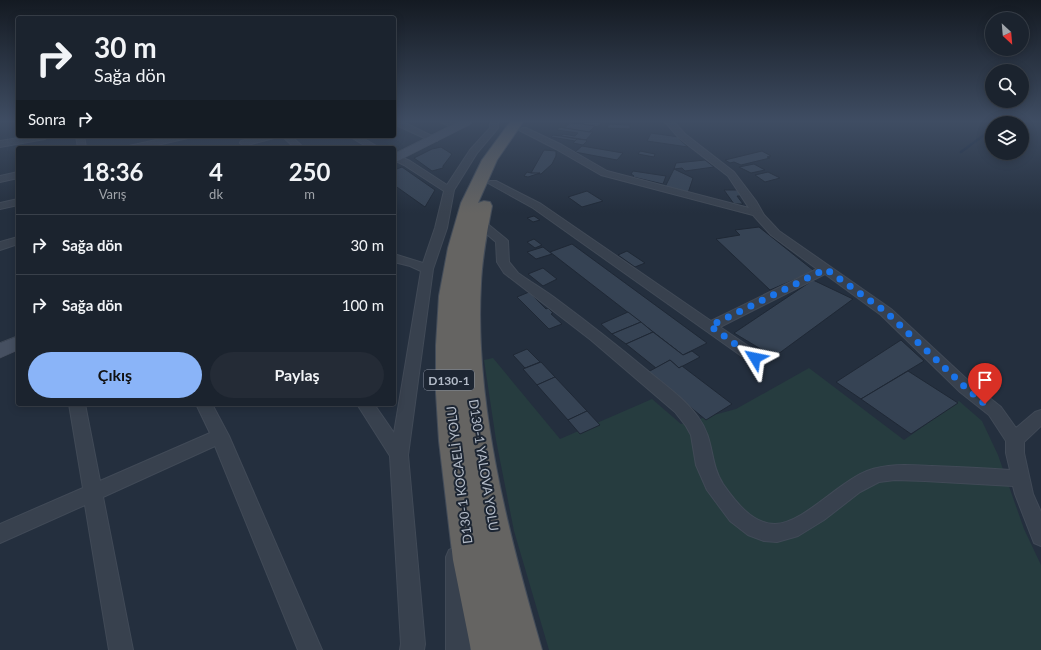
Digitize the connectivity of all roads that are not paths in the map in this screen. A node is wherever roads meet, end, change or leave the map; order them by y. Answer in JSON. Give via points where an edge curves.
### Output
{"nodes":[{"id":1,"x":407,"y":152,"type":"edge"},
{"id":2,"x":473,"y":152,"type":"edge"},
{"id":3,"x":498,"y":152,"type":"edge"},
{"id":4,"x":507,"y":152,"type":"edge"},
{"id":5,"x":568,"y":152,"type":"edge"},
{"id":6,"x":703,"y":152,"type":"edge"},
{"id":7,"x":396,"y":158,"type":"edge"},
{"id":8,"x":396,"y":158,"type":"edge"},
{"id":9,"x":16,"y":175,"type":"edge"},
{"id":10,"x":0,"y":180,"type":"edge"},
{"id":11,"x":493,"y":183,"type":"junction"},
{"id":12,"x":449,"y":190,"type":"junction"},
{"id":13,"x":16,"y":202,"type":"edge"},
{"id":14,"x":0,"y":206,"type":"edge"},
{"id":15,"x":757,"y":213,"type":"junction"},
{"id":16,"x":480,"y":223,"type":"junction"},
{"id":17,"x":16,"y":241,"type":"edge"},
{"id":18,"x":0,"y":246,"type":"edge"},
{"id":19,"x":396,"y":258,"type":"edge"},
{"id":20,"x":826,"y":269,"type":"junction"},
{"id":21,"x":427,"y":270,"type":"junction"},
{"id":22,"x":710,"y":326,"type":"junction"},
{"id":23,"x":16,"y":343,"type":"edge"},
{"id":24,"x":0,"y":350,"type":"edge"},
{"id":25,"x":755,"y":358,"type":"dead end"},
{"id":26,"x":77,"y":406,"type":"edge"},
{"id":27,"x":205,"y":406,"type":"edge"},
{"id":28,"x":366,"y":406,"type":"edge"},
{"id":29,"x":1041,"y":416,"type":"edge"},
{"id":30,"x":220,"y":436,"type":"junction"},
{"id":31,"x":1014,"y":440,"type":"junction"},
{"id":32,"x":399,"y":455,"type":"junction"},
{"id":33,"x":455,"y":456,"type":"junction"},
{"id":34,"x":1021,"y":479,"type":"junction"},
{"id":35,"x":93,"y":494,"type":"junction"},
{"id":36,"x":0,"y":534,"type":"edge"},
{"id":37,"x":1041,"y":537,"type":"edge"},
{"id":38,"x":121,"y":650,"type":"edge"},
{"id":39,"x":310,"y":650,"type":"edge"},
{"id":40,"x":412,"y":650,"type":"edge"},
{"id":41,"x":458,"y":650,"type":"edge"},
{"id":42,"x":489,"y":650,"type":"edge"},
{"id":43,"x":524,"y":650,"type":"edge"}],
"edges":[{"from":1,"to":7,"type":"main road"},
{"from":2,"to":12,"type":"street"},
{"from":3,"to":33,"type":"highway","name":"D130-1 KOCAELİ YOLU","number":"D130-1","via":[[488,164],[472,198],[455,257],[448,345]]},
{"from":4,"to":11,"type":"highway","name":"D130-1 YALOVA YOLU","number":"D130-1"},
{"from":5,"to":15,"type":"street","via":[[613,176]]},
{"from":6,"to":15,"type":"street","via":[[731,174],[748,195]]},
{"from":8,"to":12,"type":"street"},
{"from":9,"to":10,"type":"street"},
{"from":11,"to":16,"type":"highway","name":"D130-1 YALOVA YOLU","number":"D130-1"},
{"from":11,"to":22,"type":"street","via":[[538,206]]},
{"from":12,"to":21,"type":"street","via":[[441,228]]},
{"from":13,"to":14,"type":"street"},
{"from":15,"to":20,"type":"street","via":[[776,233]]},
{"from":16,"to":34,"type":"street","via":[[502,241],[504,265],[513,274],[643,375],[687,415],[703,444],[705,466],[712,483],[722,498],[745,522],[762,532],[776,534],[806,521],[864,480],[878,475],[973,474]]},
{"from":16,"to":43,"type":"highway","name":"D130-1 YALOVA YOLU","number":"D130-1","via":[[470,287],[470,365],[480,454],[489,504],[501,563]]},
{"from":17,"to":18,"type":"street"},
{"from":19,"to":21,"type":"street","via":[[414,263]]},
{"from":20,"to":22,"type":"street"},
{"from":20,"to":31,"type":"street","via":[[886,312],[966,388],[995,411]]},
{"from":21,"to":32,"type":"street"},
{"from":22,"to":25,"type":"street"},
{"from":23,"to":24,"type":"main road"},
{"from":26,"to":35,"type":"street"},
{"from":27,"to":30,"type":"street"},
{"from":28,"to":32,"type":"street"},
{"from":29,"to":31,"type":"street"},
{"from":30,"to":35,"type":"street"},
{"from":30,"to":39,"type":"street"},
{"from":31,"to":34,"type":"street"},
{"from":32,"to":40,"type":"street"},
{"from":33,"to":41,"type":"street"},
{"from":33,"to":42,"type":"highway","name":"D130-1 KOCAELİ YOLU","number":"D130-1","via":[[471,571]]},
{"from":34,"to":37,"type":"street","via":[[1024,494]]},
{"from":35,"to":36,"type":"street"},
{"from":35,"to":38,"type":"street"}]}
